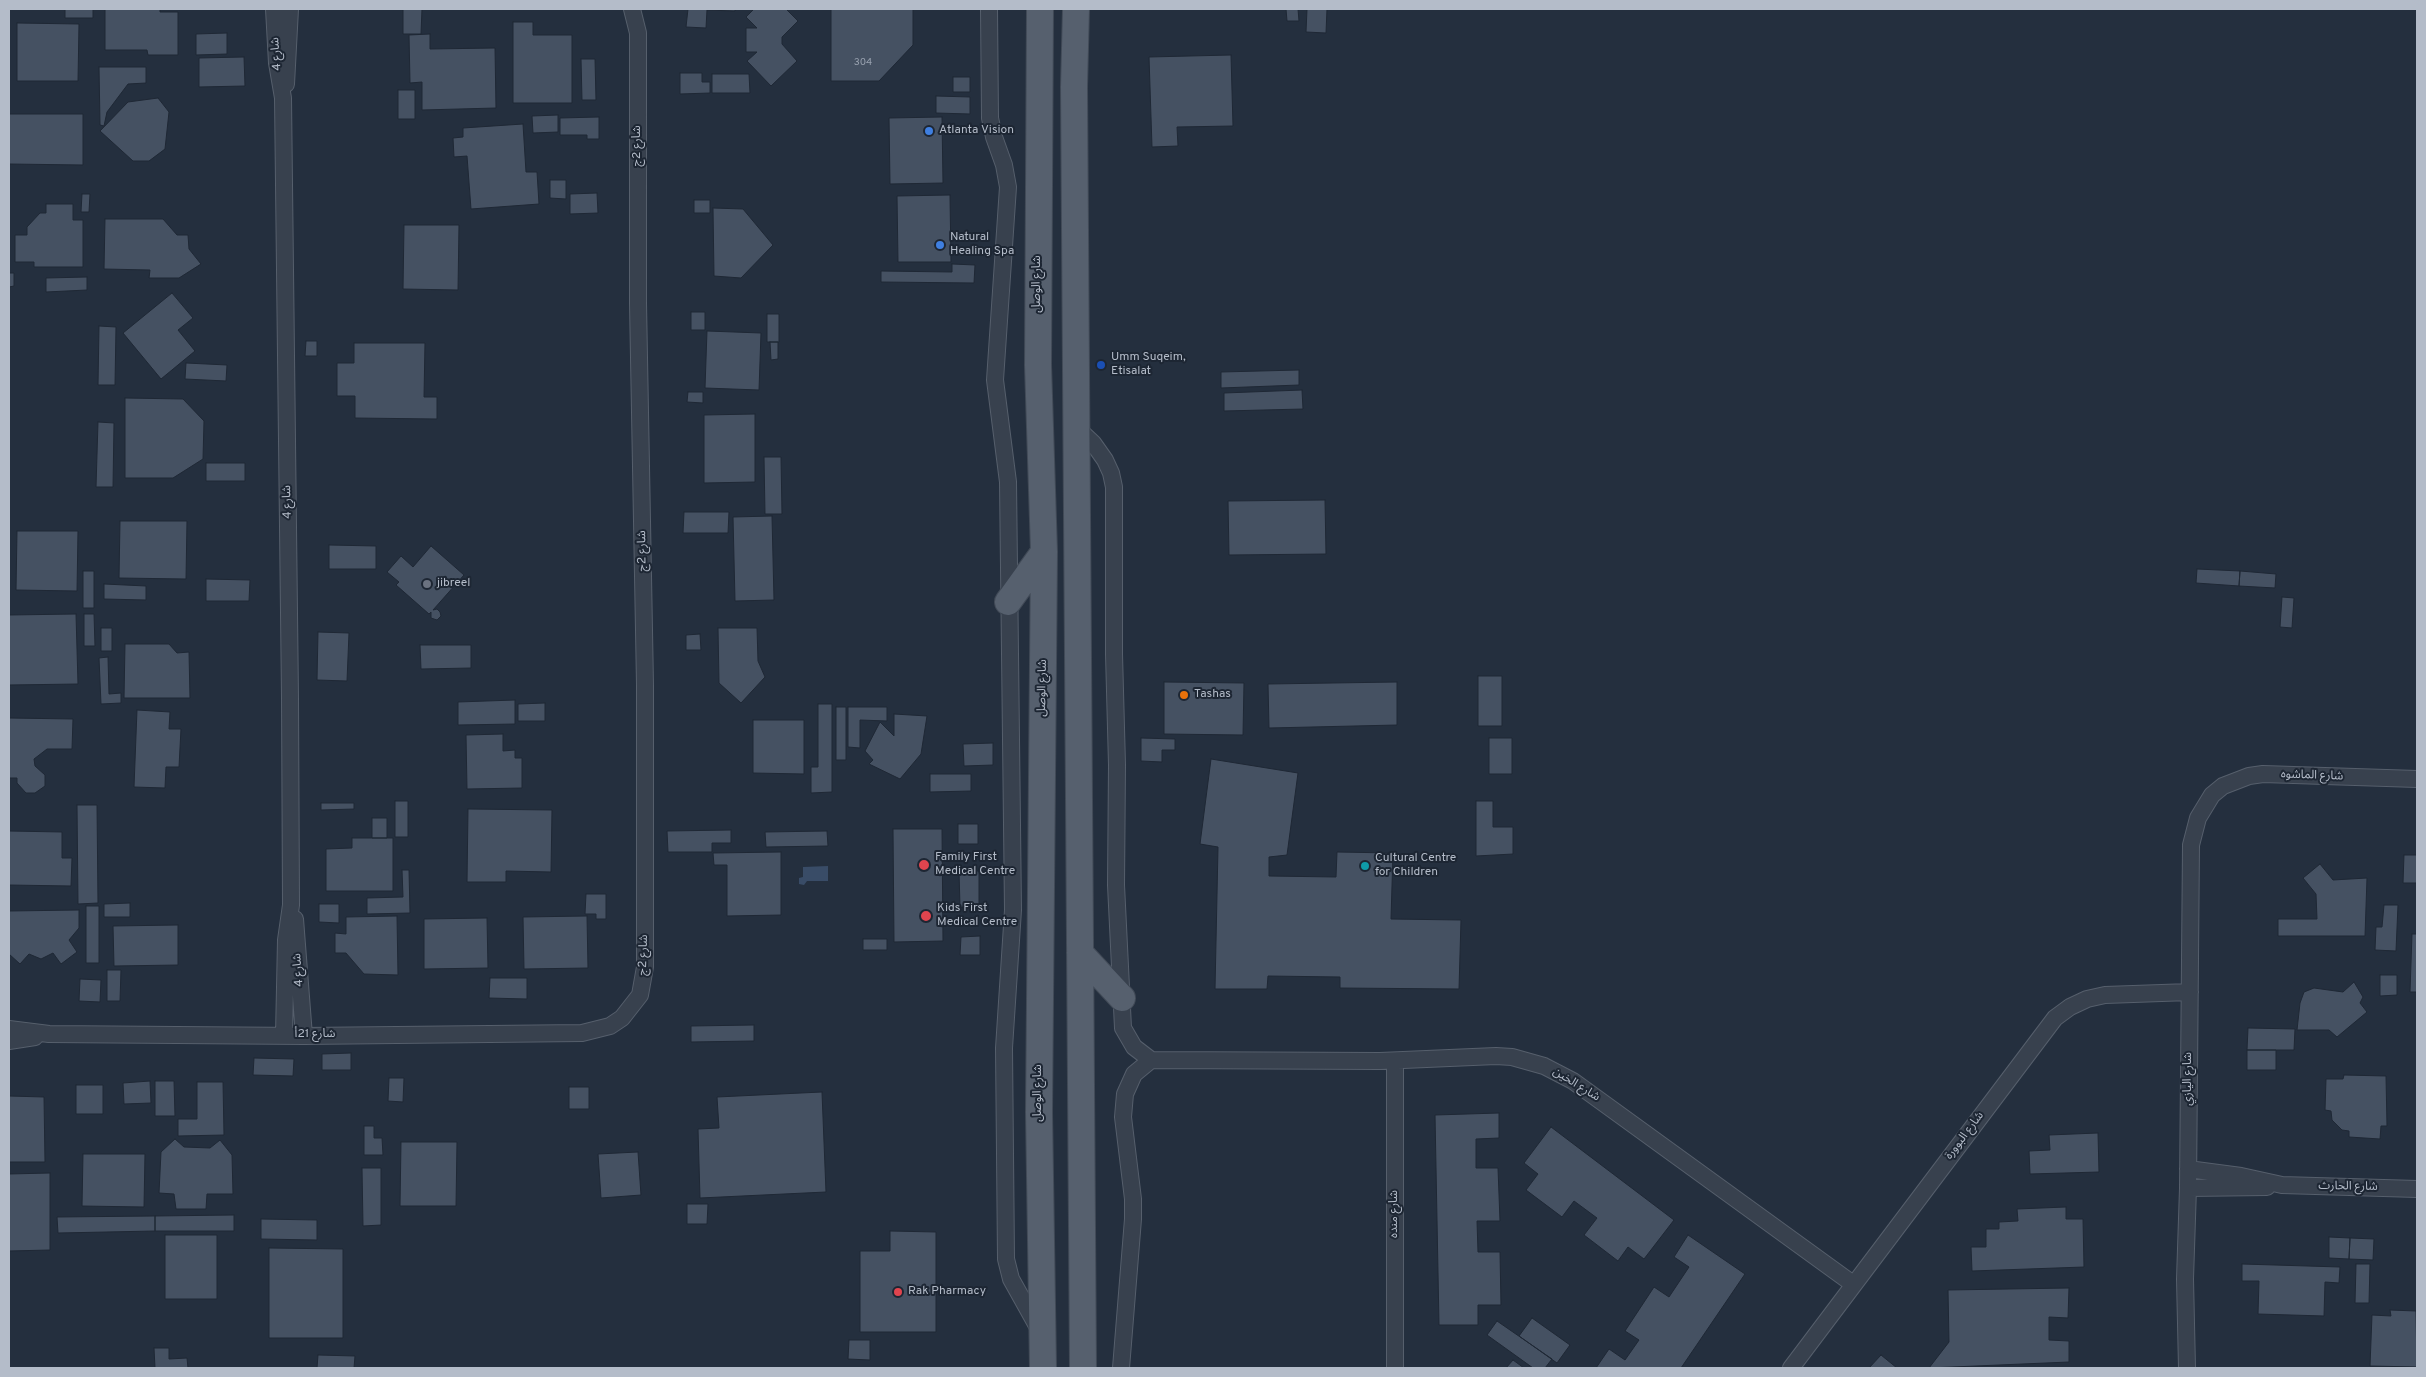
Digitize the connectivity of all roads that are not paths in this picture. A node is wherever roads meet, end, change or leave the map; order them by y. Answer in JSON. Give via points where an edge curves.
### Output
{"nodes":[{"id":1,"x":274,"y":9,"type":"edge"},
{"id":2,"x":290,"y":9,"type":"edge"},
{"id":3,"x":632,"y":9,"type":"edge"},
{"id":4,"x":989,"y":9,"type":"edge"},
{"id":5,"x":1076,"y":9,"type":"edge"},
{"id":6,"x":1040,"y":12,"type":"edge"},
{"id":7,"x":283,"y":98,"type":"junction"},
{"id":8,"x":1077,"y":428,"type":"junction"},
{"id":9,"x":1044,"y":552,"type":"junction"},
{"id":10,"x":1008,"y":602,"type":"junction"},
{"id":11,"x":2417,"y":779,"type":"edge"},
{"id":12,"x":2212,"y":795,"type":"joint"},
{"id":13,"x":291,"y":905,"type":"junction"},
{"id":14,"x":1080,"y":953,"type":"junction"},
{"id":15,"x":2190,"y":992,"type":"junction"},
{"id":16,"x":1122,"y":998,"type":"junction"},
{"id":17,"x":9,"y":1029,"type":"edge"},
{"id":18,"x":582,"y":1033,"type":"joint"},
{"id":19,"x":49,"y":1034,"type":"junction"},
{"id":20,"x":284,"y":1035,"type":"junction"},
{"id":21,"x":304,"y":1036,"type":"junction"},
{"id":22,"x":9,"y":1040,"type":"edge"},
{"id":23,"x":1151,"y":1060,"type":"junction"},
{"id":24,"x":1395,"y":1060,"type":"junction"},
{"id":25,"x":2188,"y":1169,"type":"junction"},
{"id":26,"x":2279,"y":1185,"type":"junction"},
{"id":27,"x":2188,"y":1188,"type":"junction"},
{"id":28,"x":2417,"y":1189,"type":"edge"},
{"id":29,"x":1853,"y":1284,"type":"junction"},
{"id":30,"x":1042,"y":1336,"type":"junction"},
{"id":31,"x":1044,"y":1368,"type":"edge"},
{"id":32,"x":1082,"y":1368,"type":"edge"},
{"id":33,"x":1121,"y":1368,"type":"edge"},
{"id":34,"x":1395,"y":1368,"type":"edge"},
{"id":35,"x":1791,"y":1368,"type":"edge"},
{"id":36,"x":2186,"y":1368,"type":"edge"}],
"edges":[{"from":1,"to":7,"type":"street","name":"شارع 4"},
{"from":2,"to":7,"type":"street","name":"شارع 4","via":[[288,69]]},
{"from":3,"to":18,"type":"street","name":"شارع 2ج","via":[[638,33],[645,967],[640,995],[622,1018],[603,1028]]},
{"from":4,"to":10,"type":"street","via":[[990,118],[1008,186],[995,380],[1007,472]]},
{"from":5,"to":8,"type":"main road"},
{"from":6,"to":9,"type":"main road","name":"شارع الوصل","via":[[1038,365]]},
{"from":7,"to":13,"type":"street","name":"شارع 4"},
{"from":8,"to":14,"type":"main road"},
{"from":8,"to":16,"type":"street","via":[[1105,460],[1114,488],[1116,884]]},
{"from":9,"to":10,"type":"main road"},
{"from":9,"to":30,"type":"main road","name":"شارع الوصل","via":[[1039,1112]]},
{"from":10,"to":30,"type":"street","via":[[1013,910],[1004,1048],[1006,1259],[1015,1288]]},
{"from":11,"to":12,"type":"street","name":"شارع الماشوه","via":[[2262,774],[2235,780]]},
{"from":12,"to":15,"type":"street","name":"شارع اليازي","via":[[2198,818],[2191,846]]},
{"from":13,"to":20,"type":"street","name":"شارع 4","via":[[286,940]]},
{"from":13,"to":21,"type":"street","name":"شارع 4","via":[[296,928]]},
{"from":14,"to":16,"type":"main road"},
{"from":14,"to":32,"type":"main road"},
{"from":15,"to":25,"type":"street","name":"شارع اليازي"},
{"from":15,"to":29,"type":"street","name":"شارع البوورة","via":[[2105,995],[2070,1006],[2055,1018]]},
{"from":16,"to":23,"type":"street","via":[[1123,1028],[1127,1038]]},
{"from":17,"to":19,"type":"street","name":"شارع 21أ"},
{"from":18,"to":21,"type":"street","name":"شارع 21أ"},
{"from":19,"to":20,"type":"street","name":"شارع 21أ"},
{"from":19,"to":22,"type":"street","name":"شارع 21أ"},
{"from":20,"to":21,"type":"street","name":"شارع 21أ"},
{"from":23,"to":24,"type":"street","name":"شارع الخين"},
{"from":23,"to":33,"type":"street","via":[[1134,1074],[1125,1094],[1123,1116],[1133,1219]]},
{"from":24,"to":29,"type":"street","name":"شارع الخين","via":[[1496,1056],[1528,1061],[1559,1073]]},
{"from":24,"to":34,"type":"street","name":"شارع منده"},
{"from":25,"to":26,"type":"street","name":"شارع الحارث"},
{"from":25,"to":27,"type":"street","name":"شارع اليازي"},
{"from":26,"to":27,"type":"street","name":"شارع الحارث"},
{"from":26,"to":28,"type":"street","name":"شارع الحارث"},
{"from":27,"to":36,"type":"street","name":"شارع اليازي"},
{"from":29,"to":35,"type":"street","name":"شارع البوورة"},
{"from":30,"to":31,"type":"main road","name":"شارع الوصل"}]}
